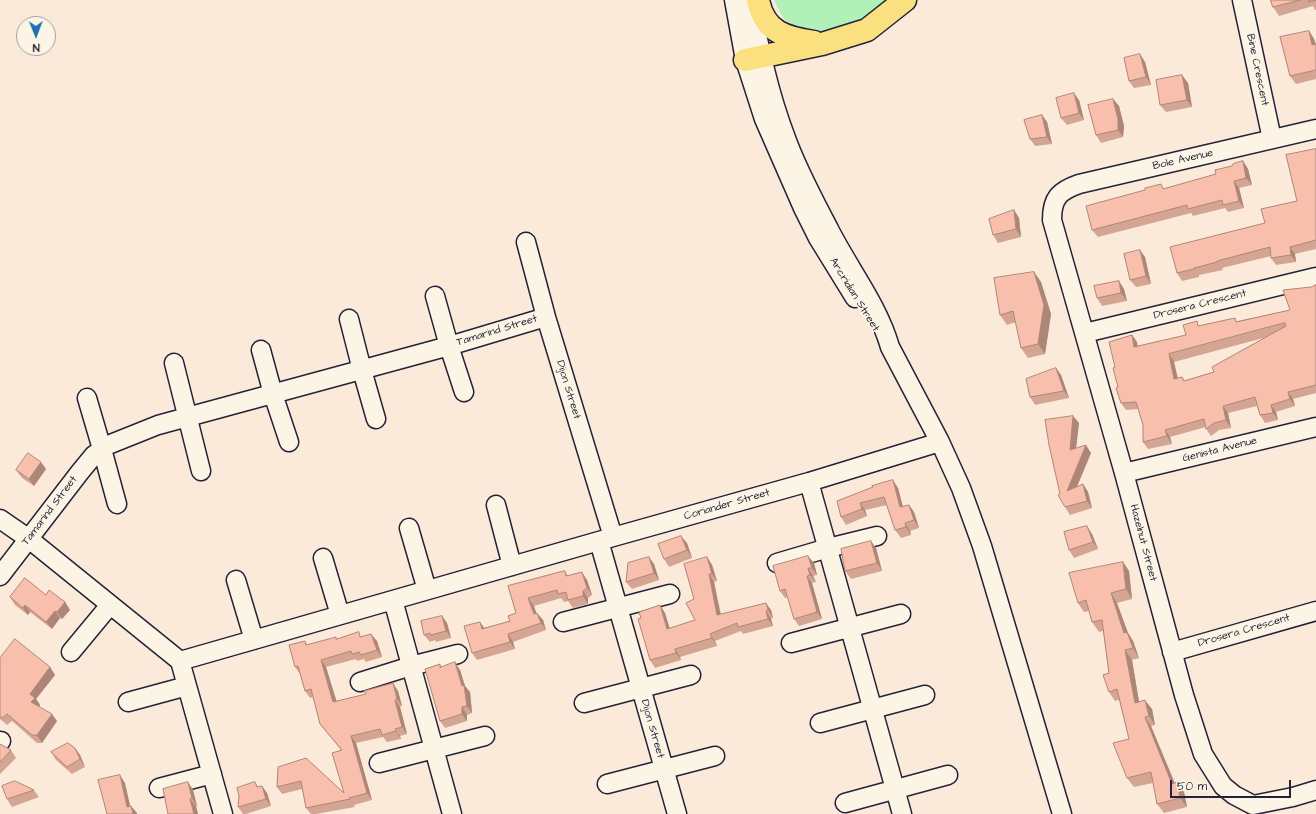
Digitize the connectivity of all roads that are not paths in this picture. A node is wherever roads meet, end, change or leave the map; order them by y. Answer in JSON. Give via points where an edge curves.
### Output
{"nodes":[{"id":1,"x":734,"y":0,"type":"edge"},
{"id":2,"x":750,"y":0,"type":"edge"},
{"id":3,"x":758,"y":0,"type":"edge"},
{"id":4,"x":905,"y":0,"type":"edge"},
{"id":5,"x":1242,"y":0,"type":"edge"},
{"id":6,"x":822,"y":44,"type":"junction"},
{"id":7,"x":753,"y":59,"type":"junction"},
{"id":8,"x":1316,"y":129,"type":"edge"},
{"id":9,"x":1272,"y":139,"type":"junction"},
{"id":10,"x":1056,"y":199,"type":"joint"},
{"id":11,"x":526,"y":242,"type":"dead end"},
{"id":12,"x":1316,"y":277,"type":"edge"},
{"id":13,"x":435,"y":296,"type":"dead end"},
{"id":14,"x":546,"y":317,"type":"junction"},
{"id":15,"x":349,"y":320,"type":"dead end"},
{"id":16,"x":1085,"y":333,"type":"junction"},
{"id":17,"x":449,"y":346,"type":"junction"},
{"id":18,"x":261,"y":350,"type":"dead end"},
{"id":19,"x":174,"y":363,"type":"dead end"},
{"id":20,"x":362,"y":370,"type":"junction"},
{"id":21,"x":464,"y":392,"type":"dead end"},
{"id":22,"x":273,"y":394,"type":"junction"},
{"id":23,"x":87,"y":398,"type":"dead end"},
{"id":24,"x":187,"y":418,"type":"junction"},
{"id":25,"x":376,"y":420,"type":"dead end"},
{"id":26,"x":1316,"y":427,"type":"edge"},
{"id":27,"x":289,"y":442,"type":"dead end"},
{"id":28,"x":940,"y":442,"type":"junction"},
{"id":29,"x":102,"y":449,"type":"junction"},
{"id":30,"x":201,"y":471,"type":"dead end"},
{"id":31,"x":1124,"y":473,"type":"junction"},
{"id":32,"x":809,"y":482,"type":"junction"},
{"id":33,"x":117,"y":504,"type":"dead end"},
{"id":34,"x":496,"y":505,"type":"dead end"},
{"id":35,"x":0,"y":519,"type":"edge"},
{"id":36,"x":409,"y":528,"type":"dead end"},
{"id":37,"x":877,"y":536,"type":"dead end"},
{"id":38,"x":29,"y":539,"type":"junction"},
{"id":39,"x":606,"y":539,"type":"junction"},
{"id":40,"x":828,"y":548,"type":"junction"},
{"id":41,"x":323,"y":558,"type":"dead end"},
{"id":42,"x":777,"y":563,"type":"edge"},
{"id":43,"x":512,"y":566,"type":"junction"},
{"id":44,"x":0,"y":576,"type":"edge"},
{"id":45,"x":236,"y":580,"type":"dead end"},
{"id":46,"x":427,"y":590,"type":"junction"},
{"id":47,"x":670,"y":594,"type":"dead end"},
{"id":48,"x":393,"y":600,"type":"junction"},
{"id":49,"x":110,"y":605,"type":"junction"},
{"id":50,"x":618,"y":608,"type":"junction"},
{"id":51,"x":1316,"y":611,"type":"edge"},
{"id":52,"x":900,"y":614,"type":"dead end"},
{"id":53,"x":340,"y":615,"type":"junction"},
{"id":54,"x":563,"y":622,"type":"dead end"},
{"id":55,"x":850,"y":628,"type":"junction"},
{"id":56,"x":254,"y":640,"type":"junction"},
{"id":57,"x":791,"y":643,"type":"dead end"},
{"id":58,"x":71,"y":652,"type":"dead end"},
{"id":59,"x":1172,"y":652,"type":"junction"},
{"id":60,"x":458,"y":654,"type":"dead end"},
{"id":61,"x":180,"y":661,"type":"junction"},
{"id":62,"x":411,"y":666,"type":"junction"},
{"id":63,"x":691,"y":675,"type":"dead end"},
{"id":64,"x":360,"y":682,"type":"dead end"},
{"id":65,"x":187,"y":686,"type":"junction"},
{"id":66,"x":641,"y":688,"type":"junction"},
{"id":67,"x":925,"y":695,"type":"dead end"},
{"id":68,"x":128,"y":702,"type":"dead end"},
{"id":69,"x":584,"y":703,"type":"dead end"},
{"id":70,"x":873,"y":709,"type":"junction"},
{"id":71,"x":820,"y":723,"type":"dead end"},
{"id":72,"x":485,"y":736,"type":"dead end"},
{"id":73,"x":434,"y":748,"type":"junction"},
{"id":74,"x":716,"y":756,"type":"dead end"},
{"id":75,"x":379,"y":764,"type":"dead end"},
{"id":76,"x":664,"y":769,"type":"junction"},
{"id":77,"x":212,"y":774,"type":"junction"},
{"id":78,"x":948,"y":775,"type":"dead end"},
{"id":79,"x":607,"y":784,"type":"dead end"},
{"id":80,"x":159,"y":788,"type":"dead end"},
{"id":81,"x":895,"y":788,"type":"junction"},
{"id":82,"x":1316,"y":790,"type":"edge"},
{"id":83,"x":845,"y":803,"type":"dead end"},
{"id":84,"x":1251,"y":809,"type":"edge"},
{"id":85,"x":223,"y":814,"type":"edge"},
{"id":86,"x":452,"y":814,"type":"edge"},
{"id":87,"x":677,"y":814,"type":"edge"},
{"id":88,"x":902,"y":814,"type":"edge"},
{"id":89,"x":1062,"y":814,"type":"edge"}],
"edges":[{"from":1,"to":7,"type":"street","name":"Arcridian Street"},
{"from":2,"to":7,"type":"street","name":"Arcridian Street"},
{"from":3,"to":6,"type":"highway","via":[[765,19],[776,31],[790,38]]},
{"from":4,"to":6,"type":"highway","via":[[867,30]]},
{"from":5,"to":9,"type":"street","name":"Bine Crescent"},
{"from":6,"to":7,"type":"highway"},
{"from":7,"to":28,"type":"street","name":"Arcridian Street","via":[[786,139],[831,232],[878,315],[890,347]]},
{"from":8,"to":9,"type":"street","name":"Bole Avenue"},
{"from":9,"to":10,"type":"street","name":"Bole Avenue","via":[[1079,184],[1065,189]]},
{"from":10,"to":16,"type":"street","name":"Hazelnut Street","via":[[1052,208],[1052,220]]},
{"from":11,"to":14,"type":"street","name":"Dijon Street"},
{"from":12,"to":16,"type":"street","name":"Drosera Crescent"},
{"from":13,"to":17,"type":"street","name":"Tamarind Street"},
{"from":14,"to":17,"type":"street","name":"Tamarind Street"},
{"from":14,"to":39,"type":"street","name":"Dijon Street"},
{"from":15,"to":20,"type":"street"},
{"from":16,"to":31,"type":"street","name":"Hazelnut Street"},
{"from":17,"to":20,"type":"street","name":"Tamarind Street"},
{"from":17,"to":21,"type":"street","name":"Tamarind Street"},
{"from":18,"to":22,"type":"street"},
{"from":19,"to":24,"type":"street"},
{"from":20,"to":22,"type":"street","name":"Tamarind Street"},
{"from":20,"to":25,"type":"street"},
{"from":22,"to":24,"type":"street","name":"Tamarind Street"},
{"from":22,"to":27,"type":"street"},
{"from":23,"to":29,"type":"street"},
{"from":24,"to":29,"type":"street","name":"Tamarind Street","via":[[158,425]]},
{"from":24,"to":30,"type":"street"},
{"from":26,"to":31,"type":"street","name":"Genista Avenue"},
{"from":28,"to":32,"type":"street","name":"Coriander Street"},
{"from":28,"to":89,"type":"street","name":"Arcridian Street","via":[[961,488],[982,546]]},
{"from":29,"to":33,"type":"street"},
{"from":29,"to":38,"type":"street","name":"Tamarind Street","via":[[80,472]]},
{"from":31,"to":59,"type":"street","name":"Hazelnut Street"},
{"from":32,"to":39,"type":"street","name":"Coriander Street"},
{"from":32,"to":40,"type":"street"},
{"from":34,"to":43,"type":"street"},
{"from":35,"to":38,"type":"street"},
{"from":36,"to":46,"type":"street"},
{"from":37,"to":40,"type":"street"},
{"from":38,"to":44,"type":"street","name":"Tamarind Street"},
{"from":38,"to":49,"type":"street"},
{"from":39,"to":43,"type":"street","name":"Coriander Street"},
{"from":39,"to":50,"type":"street","name":"Dijon Street"},
{"from":40,"to":42,"type":"street"},
{"from":40,"to":55,"type":"street"},
{"from":41,"to":53,"type":"street"},
{"from":43,"to":46,"type":"street","name":"Coriander Street"},
{"from":45,"to":56,"type":"street"},
{"from":46,"to":48,"type":"street","name":"Coriander Street"},
{"from":47,"to":50,"type":"street"},
{"from":48,"to":53,"type":"street","name":"Coriander Street"},
{"from":48,"to":62,"type":"street"},
{"from":49,"to":58,"type":"street"},
{"from":49,"to":61,"type":"street"},
{"from":50,"to":54,"type":"street"},
{"from":50,"to":66,"type":"street","name":"Dijon Street"},
{"from":51,"to":59,"type":"street","name":"Drosera Crescent"},
{"from":52,"to":55,"type":"street"},
{"from":53,"to":56,"type":"street","name":"Coriander Street"},
{"from":55,"to":57,"type":"street"},
{"from":55,"to":70,"type":"street"},
{"from":56,"to":61,"type":"street","name":"Coriander Street"},
{"from":59,"to":84,"type":"street","name":"Hazelnut Street","via":[[1203,754],[1223,786]]},
{"from":60,"to":62,"type":"street"},
{"from":61,"to":65,"type":"street"},
{"from":62,"to":64,"type":"street"},
{"from":62,"to":73,"type":"street"},
{"from":63,"to":66,"type":"street","name":"Dijon Street"},
{"from":65,"to":68,"type":"street"},
{"from":65,"to":77,"type":"street"},
{"from":66,"to":69,"type":"street","name":"Dijon Street"},
{"from":66,"to":76,"type":"street","name":"Dijon Street"},
{"from":67,"to":70,"type":"street"},
{"from":70,"to":71,"type":"street"},
{"from":70,"to":81,"type":"street"},
{"from":72,"to":73,"type":"street"},
{"from":73,"to":75,"type":"street"},
{"from":73,"to":86,"type":"street"},
{"from":74,"to":76,"type":"street","name":"Dijon Street"},
{"from":76,"to":79,"type":"street","name":"Dijon Street"},
{"from":76,"to":87,"type":"street","name":"Dijon Street"},
{"from":77,"to":80,"type":"street"},
{"from":77,"to":85,"type":"street"},
{"from":78,"to":81,"type":"street"},
{"from":81,"to":83,"type":"street"},
{"from":81,"to":88,"type":"street"},
{"from":82,"to":84,"type":"street","name":"Hazelnut Street"}]}
